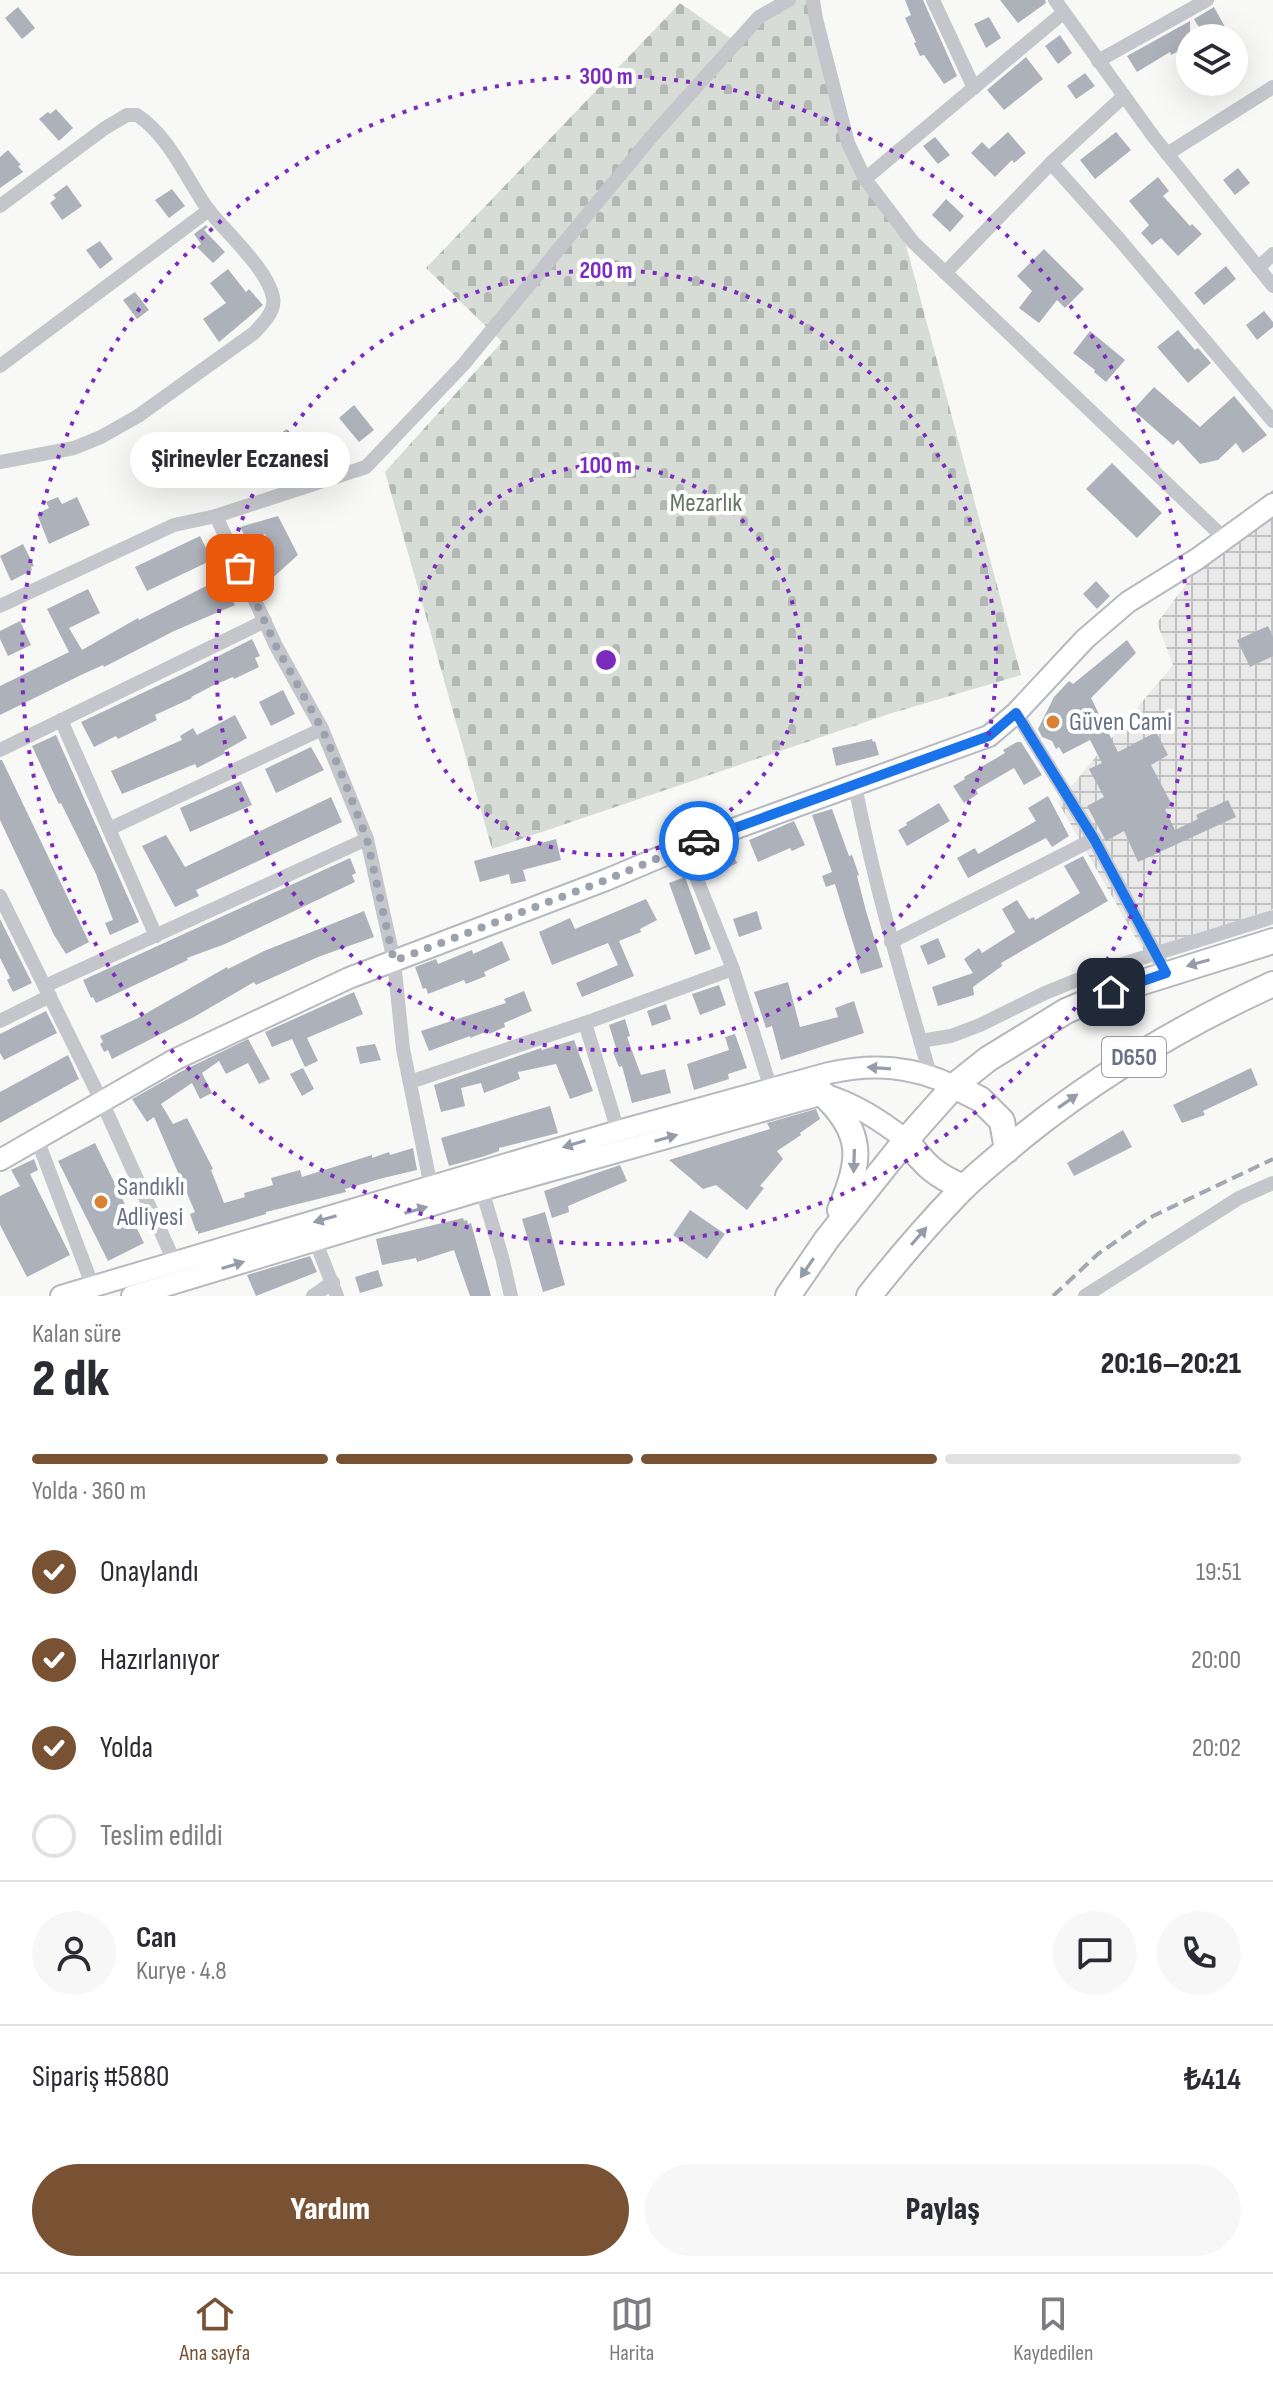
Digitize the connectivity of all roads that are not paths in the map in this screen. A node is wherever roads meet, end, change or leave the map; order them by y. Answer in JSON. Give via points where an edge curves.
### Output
{"nodes":[{"id":1,"x":789,"y":0,"type":"edge"},
{"id":2,"x":813,"y":0,"type":"edge"},
{"id":3,"x":933,"y":0,"type":"edge"},
{"id":4,"x":1207,"y":0,"type":"edge"},
{"id":5,"x":1059,"y":6,"type":"edge"},
{"id":6,"x":1098,"y":61,"type":"junction"},
{"id":7,"x":1273,"y":87,"type":"edge"},
{"id":8,"x":974,"y":88,"type":"junction"},
{"id":9,"x":1124,"y":96,"type":"junction"},
{"id":10,"x":1167,"y":154,"type":"junction"},
{"id":11,"x":1051,"y":163,"type":"junction"},
{"id":12,"x":865,"y":179,"type":"junction"},
{"id":13,"x":0,"y":206,"type":"edge"},
{"id":14,"x":209,"y":210,"type":"junction"},
{"id":15,"x":1273,"y":254,"type":"edge"},
{"id":16,"x":1258,"y":268,"type":"junction"},
{"id":17,"x":945,"y":273,"type":"junction"},
{"id":18,"x":1273,"y":286,"type":"edge"},
{"id":19,"x":0,"y":366,"type":"edge"},
{"id":20,"x":1273,"y":421,"type":"edge"},
{"id":21,"x":0,"y":462,"type":"edge"},
{"id":22,"x":1273,"y":504,"type":"edge"},
{"id":23,"x":216,"y":516,"type":"junction"},
{"id":24,"x":1224,"y":538,"type":"junction"},
{"id":25,"x":0,"y":606,"type":"edge"},
{"id":26,"x":265,"y":621,"type":"junction"},
{"id":27,"x":1016,"y":713,"type":"junction"},
{"id":28,"x":61,"y":720,"type":"junction"},
{"id":29,"x":322,"y":729,"type":"junction"},
{"id":30,"x":0,"y":750,"type":"edge"},
{"id":31,"x":855,"y":785,"type":"junction"},
{"id":32,"x":109,"y":829,"type":"junction"},
{"id":33,"x":367,"y":839,"type":"junction"},
{"id":34,"x":1094,"y":839,"type":"junction"},
{"id":35,"x":684,"y":847,"type":"junction"},
{"id":36,"x":0,"y":896,"type":"edge"},
{"id":37,"x":1273,"y":917,"type":"edge"},
{"id":38,"x":156,"y":936,"type":"junction"},
{"id":39,"x":1273,"y":941,"type":"edge"},
{"id":40,"x":891,"y":942,"type":"junction"},
{"id":41,"x":394,"y":961,"type":"junction"},
{"id":42,"x":1161,"y":963,"type":"junction"},
{"id":43,"x":733,"y":969,"type":"junction"},
{"id":44,"x":1273,"y":984,"type":"edge"},
{"id":45,"x":47,"y":991,"type":"junction"},
{"id":46,"x":0,"y":1021,"type":"edge"},
{"id":47,"x":585,"y":1023,"type":"junction"},
{"id":48,"x":920,"y":1041,"type":"junction"},
{"id":49,"x":930,"y":1074,"type":"junction"},
{"id":50,"x":410,"y":1082,"type":"junction"},
{"id":51,"x":954,"y":1086,"type":"junction"},
{"id":52,"x":771,"y":1089,"type":"junction"},
{"id":53,"x":823,"y":1094,"type":"junction"},
{"id":54,"x":102,"y":1102,"type":"junction"},
{"id":55,"x":618,"y":1131,"type":"junction"},
{"id":56,"x":37,"y":1139,"type":"junction"},
{"id":57,"x":906,"y":1140,"type":"junction"},
{"id":58,"x":1007,"y":1150,"type":"junction"},
{"id":59,"x":0,"y":1160,"type":"edge"},
{"id":60,"x":1273,"y":1183,"type":"edge"},
{"id":61,"x":431,"y":1187,"type":"junction"},
{"id":62,"x":964,"y":1187,"type":"junction"},
{"id":63,"x":482,"y":1190,"type":"junction"},
{"id":64,"x":827,"y":1239,"type":"junction"},
{"id":65,"x":315,"y":1240,"type":"junction"},
{"id":66,"x":179,"y":1280,"type":"edge"},
{"id":67,"x":93,"y":1287,"type":"junction"},
{"id":68,"x":335,"y":1289,"type":"edge"},
{"id":69,"x":61,"y":1296,"type":"edge"},
{"id":70,"x":132,"y":1296,"type":"edge"},
{"id":71,"x":313,"y":1296,"type":"edge"},
{"id":72,"x":511,"y":1296,"type":"edge"},
{"id":73,"x":788,"y":1296,"type":"edge"},
{"id":74,"x":869,"y":1296,"type":"edge"},
{"id":75,"x":1085,"y":1296,"type":"edge"}],
"edges":[{"from":1,"to":23,"type":"street","via":[[759,17],[653,135],[463,365],[366,467]]},
{"from":2,"to":12,"type":"street","via":[[848,143]]},
{"from":3,"to":8,"type":"street"},
{"from":4,"to":6,"type":"street"},
{"from":5,"to":6,"type":"street"},
{"from":5,"to":8,"type":"street"},
{"from":6,"to":9,"type":"street"},
{"from":7,"to":10,"type":"street"},
{"from":8,"to":12,"type":"street"},
{"from":9,"to":10,"type":"street"},
{"from":9,"to":11,"type":"street"},
{"from":10,"to":16,"type":"street"},
{"from":11,"to":17,"type":"street"},
{"from":11,"to":20,"type":"street"},
{"from":12,"to":17,"type":"street","via":[[913,242]]},
{"from":13,"to":14,"type":"street","via":[[105,128],[137,115],[160,138]]},
{"from":14,"to":19,"type":"street"},
{"from":14,"to":21,"type":"street","via":[[266,280],[273,297],[267,318],[206,369],[101,437],[74,448]]},
{"from":15,"to":16,"type":"street"},
{"from":16,"to":18,"type":"street"},
{"from":17,"to":24,"type":"street"},
{"from":22,"to":24,"type":"main road"},
{"from":23,"to":25,"type":"street","via":[[174,525]]},
{"from":23,"to":26,"type":"street"},
{"from":24,"to":27,"type":"main road","via":[[1128,602]]},
{"from":26,"to":28,"type":"street"},
{"from":26,"to":29,"type":"street"},
{"from":27,"to":31,"type":"main road","via":[[989,736]]},
{"from":27,"to":34,"type":"street"},
{"from":28,"to":30,"type":"street"},
{"from":28,"to":32,"type":"street"},
{"from":29,"to":32,"type":"street"},
{"from":29,"to":33,"type":"street"},
{"from":31,"to":35,"type":"main road"},
{"from":31,"to":40,"type":"street"},
{"from":32,"to":38,"type":"street"},
{"from":33,"to":38,"type":"street"},
{"from":33,"to":41,"type":"street"},
{"from":34,"to":40,"type":"street"},
{"from":34,"to":42,"type":"street"},
{"from":35,"to":41,"type":"main road"},
{"from":35,"to":43,"type":"street"},
{"from":36,"to":45,"type":"street"},
{"from":37,"to":42,"type":"street"},
{"from":38,"to":45,"type":"street"},
{"from":39,"to":42,"type":"highway","number":"D650","one_way":true},
{"from":40,"to":48,"type":"street"},
{"from":41,"to":50,"type":"street"},
{"from":41,"to":54,"type":"main road","via":[[176,1059]]},
{"from":42,"to":48,"type":"street","via":[[1069,983],[966,1031]]},
{"from":42,"to":51,"type":"highway","number":"D650","via":[[1066,1011]]},
{"from":43,"to":47,"type":"street"},
{"from":43,"to":52,"type":"street"},
{"from":58,"to":44,"type":"highway","number":"D650","one_way":true,"via":[[1128,1060]]},
{"from":45,"to":46,"type":"street"},
{"from":45,"to":54,"type":"street"},
{"from":47,"to":50,"type":"street"},
{"from":47,"to":55,"type":"street"},
{"from":48,"to":49,"type":"street"},
{"from":49,"to":51,"type":"main road"},
{"from":49,"to":52,"type":"main road","one_way":true,"via":[[853,1068]]},
{"from":50,"to":61,"type":"street"},
{"from":51,"to":57,"type":"highway","number":"D650"},
{"from":51,"to":58,"type":"highway","via":[[980,1099],[1002,1121]]},
{"from":52,"to":55,"type":"main road"},
{"from":53,"to":57,"type":"main road","via":[[882,1121]]},
{"from":63,"to":53,"type":"main road","one_way":true},
{"from":53,"to":64,"type":"highway","one_way":true,"via":[[851,1128],[855,1150],[854,1176]]},
{"from":54,"to":56,"type":"main road"},
{"from":54,"to":66,"type":"street"},
{"from":55,"to":61,"type":"main road","one_way":true},
{"from":56,"to":59,"type":"main road"},
{"from":56,"to":67,"type":"street"},
{"from":57,"to":62,"type":"highway","via":[[942,1179]]},
{"from":57,"to":64,"type":"highway","number":"D650"},
{"from":58,"to":62,"type":"highway","number":"D650"},
{"from":60,"to":75,"type":"street","via":[[1239,1198]]},
{"from":61,"to":66,"type":"main road","one_way":true},
{"from":74,"to":62,"type":"highway","number":"D650","one_way":true},
{"from":65,"to":63,"type":"main road","one_way":true},
{"from":63,"to":72,"type":"street"},
{"from":64,"to":73,"type":"highway","number":"D650","one_way":true},
{"from":66,"to":65,"type":"main road","one_way":true},
{"from":65,"to":68,"type":"street"},
{"from":66,"to":67,"type":"main road"},
{"from":66,"to":70,"type":"main road"},
{"from":67,"to":69,"type":"main road"},
{"from":68,"to":71,"type":"street"}]}
